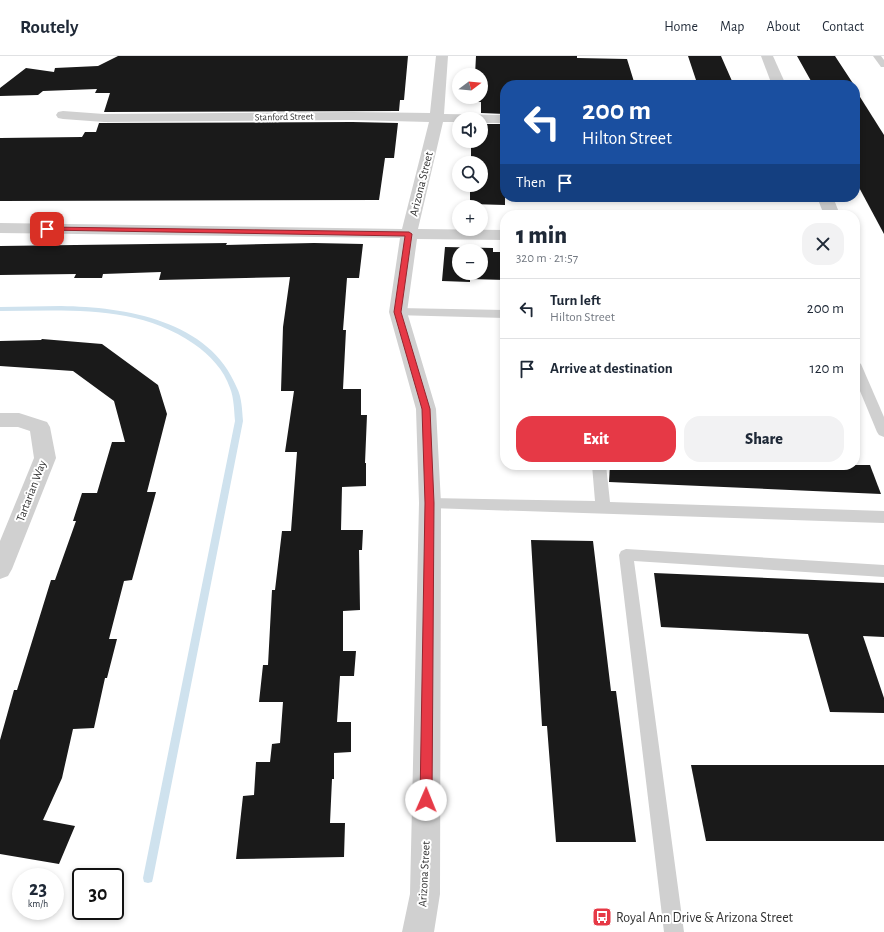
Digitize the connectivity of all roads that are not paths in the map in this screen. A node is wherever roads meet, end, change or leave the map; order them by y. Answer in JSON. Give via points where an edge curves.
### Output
{"nodes":[{"id":1,"x":442,"y":56,"type":"edge"},
{"id":2,"x":767,"y":56,"type":"edge"},
{"id":3,"x":877,"y":56,"type":"edge"},
{"id":4,"x":884,"y":66,"type":"edge"},
{"id":5,"x":777,"y":80,"type":"edge"},
{"id":6,"x":63,"y":114,"type":"dead end"},
{"id":7,"x":437,"y":118,"type":"junction"},
{"id":8,"x":500,"y":120,"type":"edge"},
{"id":9,"x":0,"y":228,"type":"edge"},
{"id":10,"x":409,"y":234,"type":"junction"},
{"id":11,"x":500,"y":235,"type":"edge"},
{"id":12,"x":398,"y":312,"type":"junction"},
{"id":13,"x":500,"y":314,"type":"edge"},
{"id":14,"x":860,"y":376,"type":"edge"},
{"id":15,"x":0,"y":420,"type":"edge"},
{"id":16,"x":884,"y":432,"type":"edge"},
{"id":17,"x":599,"y":470,"type":"edge"},
{"id":18,"x":430,"y":503,"type":"junction"},
{"id":19,"x":603,"y":507,"type":"junction"},
{"id":20,"x":884,"y":517,"type":"edge"},
{"id":21,"x":0,"y":569,"type":"edge"},
{"id":22,"x":884,"y":572,"type":"edge"},
{"id":23,"x":418,"y":932,"type":"edge"},
{"id":24,"x":674,"y":932,"type":"edge"}],
"edges":[{"from":1,"to":7,"type":"street","name":"Arizona Street"},
{"from":2,"to":5,"type":"street"},
{"from":3,"to":4,"type":"lane"},
{"from":6,"to":7,"type":"street","name":"Stanford Street","via":[[104,118]]},
{"from":7,"to":8,"type":"street","name":"Stanford Street"},
{"from":7,"to":10,"type":"street","name":"Arizona Street"},
{"from":9,"to":10,"type":"street"},
{"from":10,"to":11,"type":"street"},
{"from":10,"to":12,"type":"street","name":"Arizona Street"},
{"from":12,"to":13,"type":"lane"},
{"from":12,"to":18,"type":"street","name":"Arizona Street","via":[[426,409]]},
{"from":14,"to":16,"type":"lane"},
{"from":15,"to":21,"type":"street","name":"Tartarian Way","via":[[19,420],[40,427],[45,458]]},
{"from":17,"to":19,"type":"lane"},
{"from":18,"to":19,"type":"lane"},
{"from":18,"to":23,"type":"street","name":"Arizona Street","via":[[425,894]]},
{"from":19,"to":20,"type":"lane"},
{"from":22,"to":24,"type":"lane","via":[[626,555]]}]}
